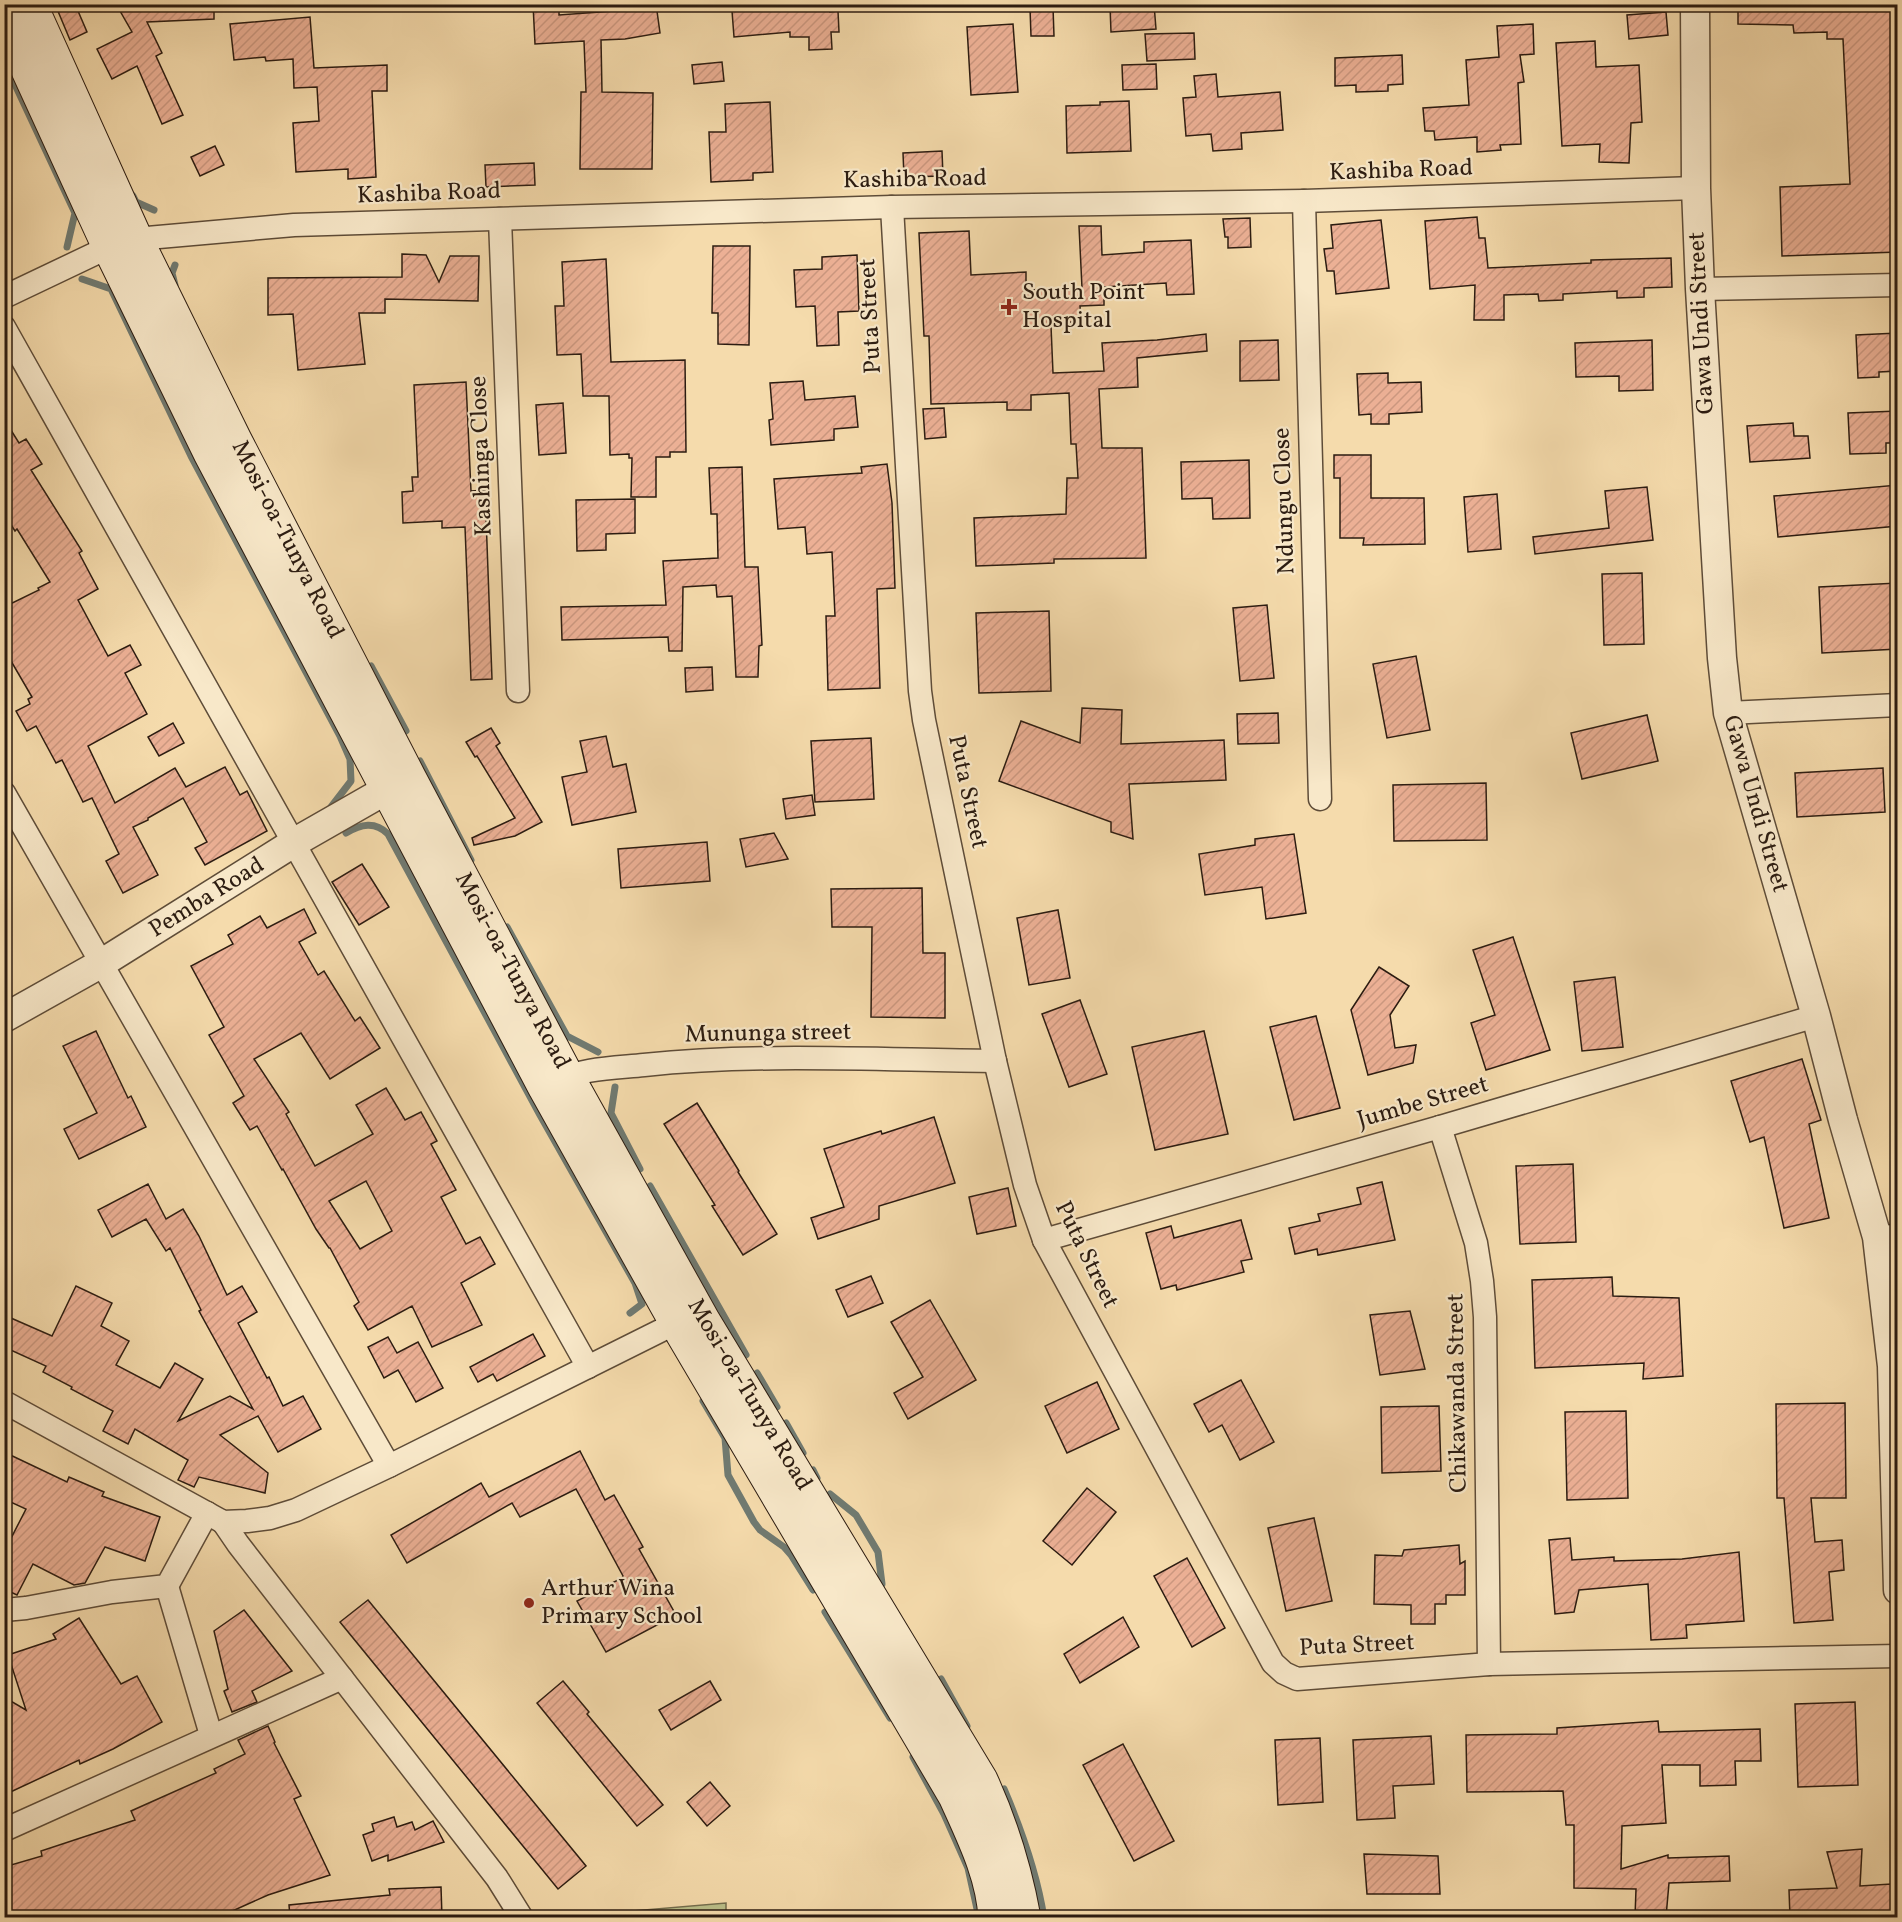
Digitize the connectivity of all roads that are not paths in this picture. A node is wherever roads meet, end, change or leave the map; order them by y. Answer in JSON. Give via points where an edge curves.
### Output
{"nodes":[{"id":1,"x":30,"y":4,"type":"edge"},
{"id":2,"x":1695,"y":4,"type":"edge"},
{"id":3,"x":4,"y":18,"type":"edge"},
{"id":4,"x":1696,"y":188,"type":"junction"},
{"id":5,"x":1304,"y":201,"type":"junction"},
{"id":6,"x":892,"y":207,"type":"junction"},
{"id":7,"x":500,"y":219,"type":"junction"},
{"id":8,"x":123,"y":243,"type":"junction"},
{"id":9,"x":1898,"y":285,"type":"edge"},
{"id":10,"x":1700,"y":289,"type":"junction"},
{"id":11,"x":4,"y":297,"type":"edge"},
{"id":12,"x":4,"y":327,"type":"edge"},
{"id":13,"x":518,"y":691,"type":"dead end"},
{"id":14,"x":1898,"y":705,"type":"edge"},
{"id":15,"x":1728,"y":713,"type":"junction"},
{"id":16,"x":398,"y":783,"type":"junction"},
{"id":17,"x":4,"y":794,"type":"edge"},
{"id":18,"x":1320,"y":799,"type":"dead end"},
{"id":19,"x":295,"y":842,"type":"junction"},
{"id":20,"x":102,"y":963,"type":"junction"},
{"id":21,"x":1816,"y":1016,"type":"junction"},
{"id":22,"x":4,"y":1018,"type":"edge"},
{"id":23,"x":995,"y":1061,"type":"junction"},
{"id":24,"x":556,"y":1082,"type":"junction"},
{"id":25,"x":1440,"y":1127,"type":"junction"},
{"id":26,"x":1887,"y":1237,"type":"edge"},
{"id":27,"x":1044,"y":1240,"type":"junction"},
{"id":28,"x":688,"y":1317,"type":"junction"},
{"id":29,"x":588,"y":1367,"type":"junction"},
{"id":30,"x":4,"y":1401,"type":"edge"},
{"id":31,"x":389,"y":1466,"type":"junction"},
{"id":32,"x":215,"y":1518,"type":"junction"},
{"id":33,"x":167,"y":1586,"type":"junction"},
{"id":34,"x":1898,"y":1590,"type":"edge"},
{"id":35,"x":4,"y":1610,"type":"edge"},
{"id":36,"x":1898,"y":1656,"type":"edge"},
{"id":37,"x":1489,"y":1665,"type":"junction"},
{"id":38,"x":342,"y":1678,"type":"junction"},
{"id":39,"x":211,"y":1735,"type":"junction"},
{"id":40,"x":4,"y":1830,"type":"edge"},
{"id":41,"x":522,"y":1917,"type":"edge"},
{"id":42,"x":995,"y":1917,"type":"edge"},
{"id":43,"x":1024,"y":1917,"type":"edge"}],
"edges":[{"from":1,"to":8,"type":"main road","name":"Mosi-oa-Tunya Road"},
{"from":2,"to":4,"type":"street","name":"Gawa Undi Street"},
{"from":3,"to":8,"type":"main road","name":"Mosi-oa-Tunya Road"},
{"from":4,"to":5,"type":"street","name":"Kashiba Road"},
{"from":4,"to":10,"type":"street","name":"Gawa Undi Street"},
{"from":5,"to":6,"type":"street","name":"Kashiba Road"},
{"from":5,"to":18,"type":"street","name":"Ndungu Close"},
{"from":6,"to":7,"type":"street","name":"Kashiba Road"},
{"from":6,"to":23,"type":"street","name":"Puta Street","via":[[920,692]]},
{"from":7,"to":8,"type":"street","name":"Kashiba Road","via":[[294,225]]},
{"from":7,"to":13,"type":"street","name":"Kashinga Close"},
{"from":8,"to":11,"type":"street"},
{"from":8,"to":16,"type":"main road","name":"Mosi-oa-Tunya Road","via":[[235,440]]},
{"from":9,"to":10,"type":"street"},
{"from":10,"to":15,"type":"street","name":"Gawa Undi Street"},
{"from":12,"to":19,"type":"street"},
{"from":14,"to":15,"type":"street"},
{"from":15,"to":21,"type":"street","name":"Gawa Undi Street"},
{"from":16,"to":19,"type":"street","name":"Pemba Road"},
{"from":16,"to":24,"type":"main road","name":"Mosi-oa-Tunya Road"},
{"from":17,"to":20,"type":"street"},
{"from":19,"to":20,"type":"street","name":"Pemba Road"},
{"from":19,"to":29,"type":"street"},
{"from":20,"to":22,"type":"street","name":"Pemba Road"},
{"from":20,"to":31,"type":"street"},
{"from":21,"to":25,"type":"street","name":"Jumbe Street"},
{"from":21,"to":26,"type":"street","name":"Gawa Undi Street","via":[[1843,1120]]},
{"from":23,"to":24,"type":"street","name":"Mununga street","via":[[684,1060],[602,1069]]},
{"from":23,"to":27,"type":"street","name":"Puta Street","via":[[1025,1185]]},
{"from":24,"to":28,"type":"main road","name":"Mosi-oa-Tunya Road"},
{"from":25,"to":27,"type":"street","name":"Jumbe Street"},
{"from":25,"to":37,"type":"street","name":"Chikawanda Street","via":[[1476,1243],[1482,1281]]},
{"from":26,"to":34,"type":"street","name":"Gawa Undi Street"},
{"from":27,"to":37,"type":"street","name":"Puta Street","via":[[1261,1642],[1284,1673],[1297,1679]]},
{"from":28,"to":29,"type":"street"},
{"from":28,"to":42,"type":"main road","name":"Mosi-oa-Tunya Road","via":[[955,1796],[986,1870]]},
{"from":28,"to":43,"type":"main road","name":"Mosi-oa-Tunya Road","via":[[981,1780],[1009,1848]]},
{"from":29,"to":31,"type":"street"},
{"from":30,"to":32,"type":"street"},
{"from":31,"to":32,"type":"street","via":[[296,1510],[270,1518]]},
{"from":32,"to":33,"type":"street"},
{"from":32,"to":38,"type":"street"},
{"from":33,"to":35,"type":"street"},
{"from":33,"to":39,"type":"street"},
{"from":36,"to":37,"type":"street","name":"Puta Street"},
{"from":38,"to":39,"type":"street"},
{"from":38,"to":41,"type":"street","via":[[497,1878]]},
{"from":39,"to":40,"type":"street"}]}
